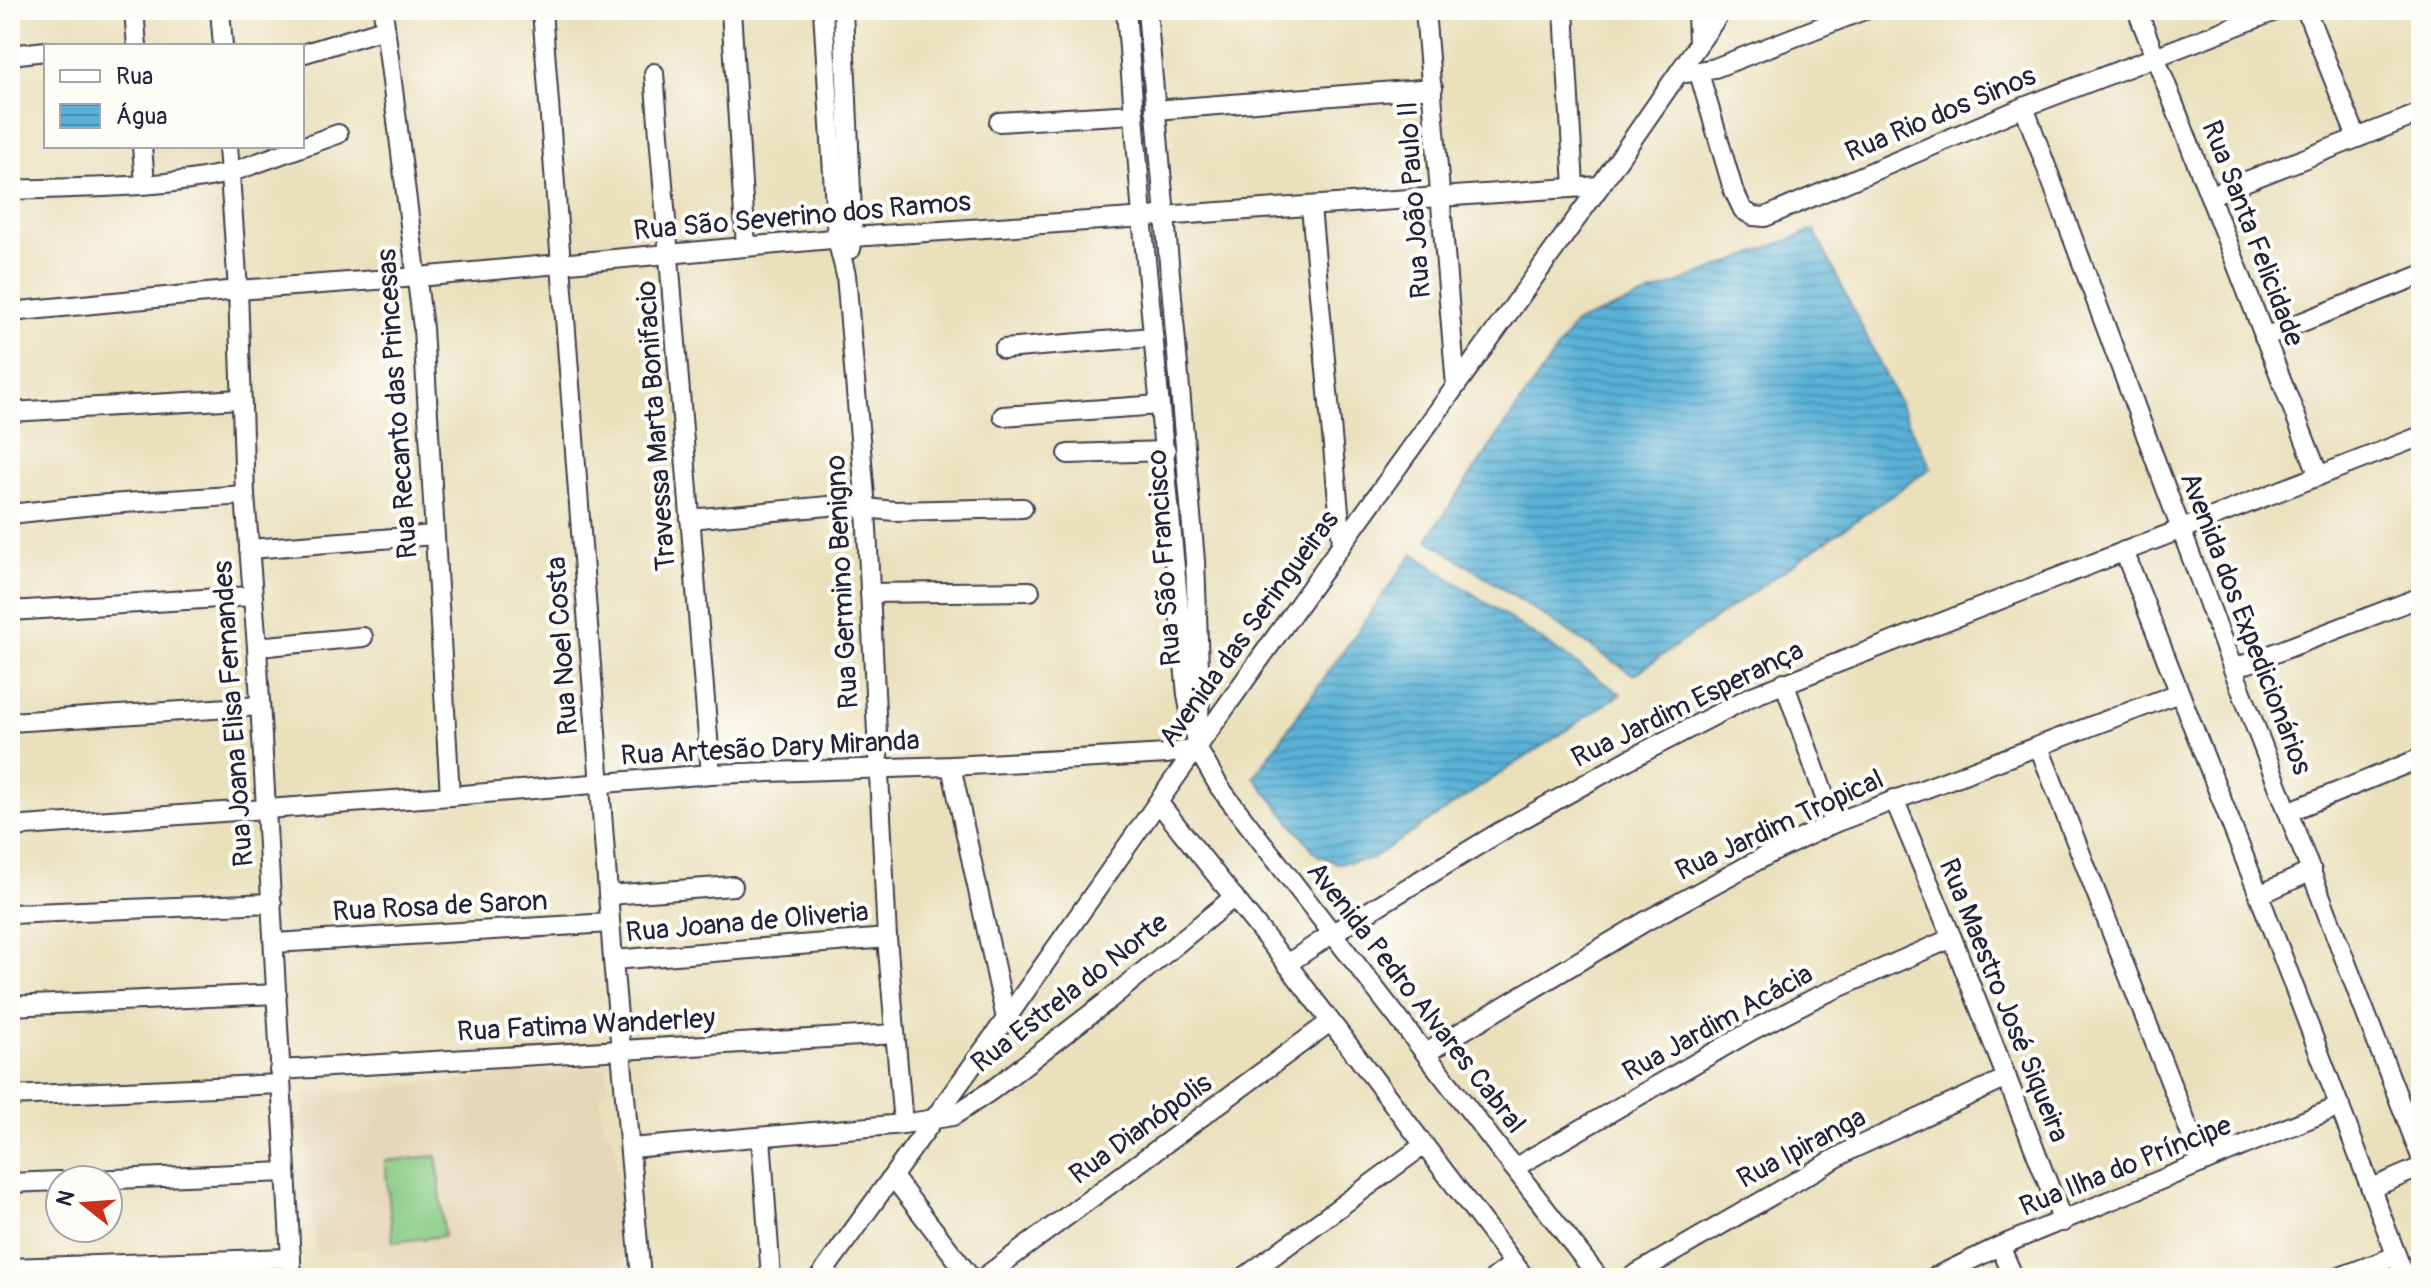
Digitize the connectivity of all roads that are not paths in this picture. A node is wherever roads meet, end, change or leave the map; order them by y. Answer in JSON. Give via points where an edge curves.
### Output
{"nodes":[{"id":1,"x":134,"y":10,"type":"edge"},
{"id":2,"x":220,"y":10,"type":"edge"},
{"id":3,"x":383,"y":10,"type":"edge"},
{"id":4,"x":542,"y":10,"type":"edge"},
{"id":5,"x":731,"y":10,"type":"edge"},
{"id":6,"x":823,"y":10,"type":"edge"},
{"id":7,"x":843,"y":10,"type":"edge"},
{"id":8,"x":1126,"y":10,"type":"edge"},
{"id":9,"x":1147,"y":10,"type":"edge"},
{"id":10,"x":1425,"y":10,"type":"edge"},
{"id":11,"x":1564,"y":10,"type":"edge"},
{"id":12,"x":1697,"y":10,"type":"edge"},
{"id":13,"x":1722,"y":10,"type":"edge"},
{"id":14,"x":1864,"y":10,"type":"edge"},
{"id":15,"x":2137,"y":10,"type":"edge"},
{"id":16,"x":2278,"y":10,"type":"edge"},
{"id":17,"x":2306,"y":10,"type":"edge"},
{"id":18,"x":384,"y":29,"type":"junction"},
{"id":19,"x":137,"y":44,"type":"edge"},
{"id":20,"x":223,"y":44,"type":"edge"},
{"id":21,"x":1698,"y":44,"type":"junction"},
{"id":22,"x":44,"y":51,"type":"edge"},
{"id":23,"x":304,"y":53,"type":"edge"},
{"id":24,"x":10,"y":55,"type":"edge"},
{"id":25,"x":2154,"y":56,"type":"junction"},
{"id":26,"x":654,"y":73,"type":"dead end"},
{"id":27,"x":1689,"y":73,"type":"junction"},
{"id":28,"x":1433,"y":88,"type":"junction"},
{"id":29,"x":2024,"y":107,"type":"junction"},
{"id":30,"x":1155,"y":110,"type":"junction"},
{"id":31,"x":2421,"y":113,"type":"edge"},
{"id":32,"x":1134,"y":114,"type":"junction"},
{"id":33,"x":999,"y":122,"type":"dead end"},
{"id":34,"x":338,"y":134,"type":"dead end"},
{"id":35,"x":2357,"y":138,"type":"junction"},
{"id":36,"x":304,"y":146,"type":"edge"},
{"id":37,"x":142,"y":148,"type":"edge"},
{"id":38,"x":228,"y":148,"type":"edge"},
{"id":39,"x":299,"y":148,"type":"edge"},
{"id":40,"x":229,"y":173,"type":"junction"},
{"id":41,"x":145,"y":184,"type":"junction"},
{"id":42,"x":1600,"y":186,"type":"junction"},
{"id":43,"x":1574,"y":187,"type":"junction"},
{"id":44,"x":10,"y":190,"type":"edge"},
{"id":45,"x":2211,"y":195,"type":"junction"},
{"id":46,"x":1440,"y":196,"type":"junction"},
{"id":47,"x":1311,"y":207,"type":"junction"},
{"id":48,"x":1164,"y":216,"type":"junction"},
{"id":49,"x":1142,"y":217,"type":"junction"},
{"id":50,"x":845,"y":238,"type":"junction"},
{"id":51,"x":746,"y":247,"type":"junction"},
{"id":52,"x":670,"y":253,"type":"junction"},
{"id":53,"x":560,"y":264,"type":"junction"},
{"id":54,"x":2421,"y":275,"type":"edge"},
{"id":55,"x":418,"y":277,"type":"junction"},
{"id":56,"x":238,"y":290,"type":"junction"},
{"id":57,"x":10,"y":312,"type":"edge"},
{"id":58,"x":1153,"y":337,"type":"junction"},
{"id":59,"x":2264,"y":337,"type":"junction"},
{"id":60,"x":1004,"y":349,"type":"dead end"},
{"id":61,"x":1456,"y":386,"type":"junction"},
{"id":62,"x":241,"y":399,"type":"junction"},
{"id":63,"x":1160,"y":405,"type":"junction"},
{"id":64,"x":10,"y":412,"type":"edge"},
{"id":65,"x":1003,"y":416,"type":"dead end"},
{"id":66,"x":2421,"y":436,"type":"edge"},
{"id":67,"x":1166,"y":451,"type":"junction"},
{"id":68,"x":1068,"y":454,"type":"dead end"},
{"id":69,"x":2319,"y":476,"type":"junction"},
{"id":70,"x":245,"y":495,"type":"junction"},
{"id":71,"x":866,"y":508,"type":"junction"},
{"id":72,"x":1023,"y":508,"type":"dead end"},
{"id":73,"x":10,"y":514,"type":"edge"},
{"id":74,"x":690,"y":519,"type":"junction"},
{"id":75,"x":2182,"y":529,"type":"junction"},
{"id":76,"x":434,"y":535,"type":"junction"},
{"id":77,"x":1342,"y":544,"type":"junction"},
{"id":78,"x":249,"y":549,"type":"junction"},
{"id":79,"x":2124,"y":551,"type":"junction"},
{"id":80,"x":1030,"y":591,"type":"dead end"},
{"id":81,"x":870,"y":593,"type":"junction"},
{"id":82,"x":251,"y":596,"type":"junction"},
{"id":83,"x":2421,"y":597,"type":"edge"},
{"id":84,"x":10,"y":611,"type":"edge"},
{"id":85,"x":363,"y":637,"type":"dead end"},
{"id":86,"x":257,"y":647,"type":"junction"},
{"id":87,"x":2233,"y":669,"type":"junction"},
{"id":88,"x":1784,"y":682,"type":"junction"},
{"id":89,"x":2179,"y":693,"type":"junction"},
{"id":90,"x":260,"y":706,"type":"junction"},
{"id":91,"x":10,"y":722,"type":"edge"},
{"id":92,"x":2039,"y":747,"type":"junction"},
{"id":93,"x":1197,"y":748,"type":"junction"},
{"id":94,"x":2421,"y":758,"type":"edge"},
{"id":95,"x":951,"y":766,"type":"junction"},
{"id":96,"x":879,"y":768,"type":"junction"},
{"id":97,"x":711,"y":774,"type":"junction"},
{"id":98,"x":600,"y":783,"type":"junction"},
{"id":99,"x":450,"y":796,"type":"junction"},
{"id":100,"x":1894,"y":799,"type":"junction"},
{"id":101,"x":1158,"y":802,"type":"junction"},
{"id":102,"x":265,"y":808,"type":"junction"},
{"id":103,"x":2288,"y":812,"type":"junction"},
{"id":104,"x":1834,"y":823,"type":"junction"},
{"id":105,"x":10,"y":827,"type":"edge"},
{"id":106,"x":2312,"y":871,"type":"junction"},
{"id":107,"x":733,"y":886,"type":"dead end"},
{"id":108,"x":608,"y":895,"type":"junction"},
{"id":109,"x":2259,"y":895,"type":"junction"},
{"id":110,"x":1234,"y":897,"type":"junction"},
{"id":111,"x":272,"y":903,"type":"junction"},
{"id":112,"x":10,"y":914,"type":"edge"},
{"id":113,"x":610,"y":923,"type":"junction"},
{"id":114,"x":1333,"y":933,"type":"junction"},
{"id":115,"x":887,"y":938,"type":"junction"},
{"id":116,"x":1952,"y":938,"type":"junction"},
{"id":117,"x":274,"y":943,"type":"junction"},
{"id":118,"x":613,"y":960,"type":"junction"},
{"id":119,"x":1287,"y":964,"type":"junction"},
{"id":120,"x":277,"y":994,"type":"junction"},
{"id":121,"x":10,"y":1006,"type":"edge"},
{"id":122,"x":1006,"y":1019,"type":"junction"},
{"id":123,"x":1330,"y":1022,"type":"junction"},
{"id":124,"x":895,"y":1034,"type":"junction"},
{"id":125,"x":621,"y":1051,"type":"junction"},
{"id":126,"x":1426,"y":1053,"type":"junction"},
{"id":127,"x":280,"y":1077,"type":"junction"},
{"id":128,"x":2007,"y":1078,"type":"junction"},
{"id":129,"x":10,"y":1096,"type":"edge"},
{"id":130,"x":2340,"y":1106,"type":"junction"},
{"id":131,"x":934,"y":1121,"type":"junction"},
{"id":132,"x":903,"y":1124,"type":"junction"},
{"id":133,"x":761,"y":1137,"type":"junction"},
{"id":134,"x":1424,"y":1145,"type":"junction"},
{"id":135,"x":631,"y":1148,"type":"junction"},
{"id":136,"x":2421,"y":1157,"type":"edge"},
{"id":137,"x":2202,"y":1163,"type":"junction"},
{"id":138,"x":2421,"y":1167,"type":"edge"},
{"id":139,"x":1514,"y":1168,"type":"junction"},
{"id":140,"x":285,"y":1172,"type":"junction"},
{"id":141,"x":893,"y":1177,"type":"junction"},
{"id":142,"x":124,"y":1179,"type":"edge"},
{"id":143,"x":44,"y":1182,"type":"edge"},
{"id":144,"x":10,"y":1183,"type":"edge"},
{"id":145,"x":2372,"y":1188,"type":"junction"},
{"id":146,"x":2063,"y":1222,"type":"junction"},
{"id":147,"x":2000,"y":1246,"type":"junction"},
{"id":148,"x":2396,"y":1256,"type":"junction"},
{"id":149,"x":290,"y":1258,"type":"junction"},
{"id":150,"x":10,"y":1268,"type":"edge"},
{"id":151,"x":1519,"y":1270,"type":"edge"},
{"id":152,"x":292,"y":1278,"type":"edge"},
{"id":153,"x":641,"y":1278,"type":"edge"},
{"id":154,"x":771,"y":1278,"type":"edge"},
{"id":155,"x":819,"y":1278,"type":"edge"},
{"id":156,"x":971,"y":1278,"type":"edge"},
{"id":157,"x":983,"y":1278,"type":"edge"},
{"id":158,"x":1243,"y":1278,"type":"edge"},
{"id":159,"x":1494,"y":1278,"type":"edge"},
{"id":160,"x":1599,"y":1278,"type":"edge"},
{"id":161,"x":1629,"y":1278,"type":"edge"},
{"id":162,"x":1933,"y":1278,"type":"edge"},
{"id":163,"x":2014,"y":1278,"type":"edge"},
{"id":164,"x":2337,"y":1278,"type":"edge"},
{"id":165,"x":2405,"y":1278,"type":"edge"}],
"edges":[{"from":1,"to":19,"type":"street"},
{"from":2,"to":20,"type":"street"},
{"from":3,"to":18,"type":"street","name":"Rua Recanto das Princesas"},
{"from":4,"to":53,"type":"street","name":"Rua Noel Costa"},
{"from":5,"to":51,"type":"street"},
{"from":6,"to":50,"type":"street","name":"Rua Germino Benigno"},
{"from":7,"to":50,"type":"street","name":"Rua Germino Benigno"},
{"from":8,"to":32,"type":"street","name":"Rua São Francisco"},
{"from":9,"to":30,"type":"street","name":"Rua São Francisco"},
{"from":10,"to":28,"type":"street","name":"Rua João Paulo II"},
{"from":11,"to":43,"type":"street"},
{"from":12,"to":21,"type":"street"},
{"from":13,"to":21,"type":"street","name":"Avenida das Seringueiras"},
{"from":14,"to":27,"type":"street","via":[[1715,68]]},
{"from":15,"to":25,"type":"street","name":"Rua Santa Felicidade"},
{"from":16,"to":25,"type":"street","name":"Rua Rio dos Sinos"},
{"from":17,"to":35,"type":"street"},
{"from":18,"to":23,"type":"street"},
{"from":18,"to":55,"type":"street","name":"Rua Recanto das Princesas"},
{"from":21,"to":27,"type":"street","name":"Avenida das Seringueiras"},
{"from":22,"to":24,"type":"street"},
{"from":25,"to":29,"type":"street","name":"Rua Rio dos Sinos"},
{"from":25,"to":45,"type":"street","name":"Rua Santa Felicidade"},
{"from":26,"to":52,"type":"street","name":"Travessa Marta Bonifacio"},
{"from":27,"to":29,"type":"street","name":"Rua Rio dos Sinos","via":[[1743,210],[1765,217]]},
{"from":27,"to":42,"type":"street","name":"Avenida das Seringueiras"},
{"from":28,"to":30,"type":"street"},
{"from":28,"to":46,"type":"street","name":"Rua João Paulo II"},
{"from":29,"to":75,"type":"street","name":"Avenida dos Expedicionários"},
{"from":30,"to":48,"type":"street","name":"Rua São Francisco"},
{"from":31,"to":35,"type":"street"},
{"from":32,"to":33,"type":"street"},
{"from":32,"to":49,"type":"street","name":"Rua São Francisco"},
{"from":34,"to":36,"type":"street"},
{"from":35,"to":45,"type":"street"},
{"from":37,"to":41,"type":"street"},
{"from":38,"to":40,"type":"street","name":"Rua Joana Elisa Fernandes"},
{"from":39,"to":40,"type":"street"},
{"from":40,"to":41,"type":"street"},
{"from":40,"to":56,"type":"street","name":"Rua Joana Elisa Fernandes"},
{"from":41,"to":44,"type":"street"},
{"from":42,"to":43,"type":"street","name":"Rua São Severino dos Ramos"},
{"from":42,"to":61,"type":"street","name":"Avenida das Seringueiras"},
{"from":43,"to":46,"type":"street","name":"Rua São Severino dos Ramos"},
{"from":45,"to":59,"type":"street","name":"Rua Santa Felicidade"},
{"from":46,"to":47,"type":"street","name":"Rua São Severino dos Ramos"},
{"from":46,"to":61,"type":"street","name":"Rua João Paulo II"},
{"from":47,"to":48,"type":"street","name":"Rua São Severino dos Ramos"},
{"from":47,"to":77,"type":"street"},
{"from":48,"to":49,"type":"street","name":"Rua São Severino dos Ramos"},
{"from":48,"to":93,"type":"street","name":"Rua São Francisco","via":[[1195,561]]},
{"from":49,"to":50,"type":"street","name":"Rua São Severino dos Ramos"},
{"from":49,"to":58,"type":"street","name":"Rua São Francisco"},
{"from":50,"to":51,"type":"street","name":"Rua São Severino dos Ramos"},
{"from":50,"to":71,"type":"street","name":"Rua Germino Benigno"},
{"from":51,"to":52,"type":"street","name":"Rua São Severino dos Ramos"},
{"from":52,"to":53,"type":"street","name":"Rua São Severino dos Ramos"},
{"from":52,"to":74,"type":"street","name":"Travessa Marta Bonifacio"},
{"from":53,"to":55,"type":"street","name":"Rua São Severino dos Ramos"},
{"from":53,"to":98,"type":"street","name":"Rua Noel Costa"},
{"from":54,"to":59,"type":"street"},
{"from":55,"to":56,"type":"street","name":"Rua São Severino dos Ramos"},
{"from":55,"to":76,"type":"street","name":"Rua Recanto das Princesas"},
{"from":56,"to":57,"type":"street","name":"Rua São Severino dos Ramos"},
{"from":56,"to":62,"type":"street","name":"Rua Joana Elisa Fernandes"},
{"from":58,"to":60,"type":"street"},
{"from":58,"to":63,"type":"street","name":"Rua São Francisco"},
{"from":59,"to":69,"type":"street","name":"Rua Santa Felicidade"},
{"from":61,"to":77,"type":"street","name":"Avenida das Seringueiras"},
{"from":62,"to":64,"type":"street"},
{"from":62,"to":70,"type":"street","name":"Rua Joana Elisa Fernandes"},
{"from":63,"to":65,"type":"street"},
{"from":63,"to":67,"type":"street","name":"Rua São Francisco"},
{"from":66,"to":69,"type":"street","name":"Rua Jardim Esperança"},
{"from":67,"to":68,"type":"street"},
{"from":67,"to":93,"type":"street","name":"Rua São Francisco","via":[[1187,695]]},
{"from":69,"to":75,"type":"street","name":"Rua Jardim Esperança"},
{"from":70,"to":73,"type":"street"},
{"from":70,"to":78,"type":"street","name":"Rua Joana Elisa Fernandes"},
{"from":71,"to":72,"type":"street"},
{"from":71,"to":74,"type":"street","via":[[839,505]]},
{"from":71,"to":81,"type":"street","name":"Rua Germino Benigno"},
{"from":74,"to":97,"type":"street","name":"Travessa Marta Bonifacio"},
{"from":75,"to":79,"type":"street","name":"Rua Jardim Esperança"},
{"from":75,"to":87,"type":"street","name":"Avenida dos Expedicionários"},
{"from":76,"to":78,"type":"street"},
{"from":76,"to":99,"type":"street","name":"Rua Recanto das Princesas"},
{"from":77,"to":93,"type":"street","name":"Avenida das Seringueiras"},
{"from":78,"to":82,"type":"street","name":"Rua Joana Elisa Fernandes"},
{"from":79,"to":88,"type":"street","name":"Rua Jardim Esperança"},
{"from":79,"to":89,"type":"street"},
{"from":80,"to":81,"type":"street"},
{"from":81,"to":96,"type":"street","name":"Rua Germino Benigno"},
{"from":82,"to":84,"type":"street"},
{"from":82,"to":86,"type":"street","name":"Rua Joana Elisa Fernandes"},
{"from":83,"to":87,"type":"street"},
{"from":85,"to":86,"type":"street"},
{"from":86,"to":90,"type":"street","name":"Rua Joana Elisa Fernandes"},
{"from":87,"to":103,"type":"street","name":"Avenida dos Expedicionários"},
{"from":88,"to":104,"type":"street"},
{"from":88,"to":114,"type":"street","name":"Rua Jardim Esperança","via":[[1614,768]]},
{"from":89,"to":92,"type":"street","name":"Rua Jardim Tropical"},
{"from":89,"to":109,"type":"street"},
{"from":90,"to":91,"type":"street"},
{"from":90,"to":102,"type":"street","name":"Rua Joana Elisa Fernandes"},
{"from":92,"to":100,"type":"street","name":"Rua Jardim Tropical"},
{"from":92,"to":137,"type":"street"},
{"from":93,"to":95,"type":"street","name":"Rua Artesão Dary Miranda"},
{"from":93,"to":101,"type":"street","name":"Avenida das Seringueiras"},
{"from":93,"to":114,"type":"street","name":"Avenida Pedro Alvares Cabral","via":[[1220,788]]},
{"from":94,"to":103,"type":"street"},
{"from":95,"to":96,"type":"street","name":"Rua Artesão Dary Miranda"},
{"from":95,"to":122,"type":"street"},
{"from":96,"to":97,"type":"street","name":"Rua Artesão Dary Miranda"},
{"from":96,"to":115,"type":"street","name":"Rua Germino Benigno"},
{"from":97,"to":98,"type":"street","name":"Rua Artesão Dary Miranda"},
{"from":98,"to":99,"type":"street","name":"Rua Artesão Dary Miranda"},
{"from":98,"to":108,"type":"street","name":"Rua Noel Costa"},
{"from":99,"to":102,"type":"street","name":"Rua Artesão Dary Miranda"},
{"from":100,"to":104,"type":"street","name":"Rua Jardim Tropical"},
{"from":100,"to":116,"type":"street","name":"Rua Maestro José Siqueira"},
{"from":101,"to":110,"type":"street"},
{"from":101,"to":122,"type":"street","name":"Avenida das Seringueiras"},
{"from":102,"to":105,"type":"street","name":"Rua Artesão Dary Miranda"},
{"from":102,"to":111,"type":"street","name":"Rua Joana Elisa Fernandes"},
{"from":103,"to":106,"type":"street","name":"Avenida dos Expedicionários"},
{"from":104,"to":126,"type":"street","name":"Rua Jardim Tropical","via":[[1646,921]]},
{"from":106,"to":109,"type":"street"},
{"from":106,"to":136,"type":"street","name":"Avenida dos Expedicionários"},
{"from":107,"to":108,"type":"street"},
{"from":108,"to":113,"type":"street","name":"Rua Noel Costa"},
{"from":109,"to":130,"type":"street"},
{"from":110,"to":119,"type":"street"},
{"from":110,"to":131,"type":"street","name":"Rua Estrela do Norte","via":[[992,1090],[953,1116]]},
{"from":111,"to":112,"type":"street"},
{"from":111,"to":117,"type":"street","name":"Rua Joana Elisa Fernandes"},
{"from":113,"to":117,"type":"street","name":"Rua Rosa de Saron"},
{"from":113,"to":118,"type":"street","name":"Rua Noel Costa"},
{"from":114,"to":119,"type":"street","name":"Rua Jardim Esperança"},
{"from":114,"to":126,"type":"street","name":"Avenida Pedro Alvares Cabral"},
{"from":115,"to":118,"type":"street","name":"Rua Joana de Oliveria"},
{"from":115,"to":124,"type":"street","name":"Rua Germino Benigno"},
{"from":116,"to":128,"type":"street","name":"Rua Maestro José Siqueira"},
{"from":116,"to":139,"type":"street","name":"Rua Jardim Acácia","via":[[1751,1031]]},
{"from":117,"to":120,"type":"street","name":"Rua Joana Elisa Fernandes"},
{"from":118,"to":125,"type":"street","name":"Rua Noel Costa"},
{"from":119,"to":123,"type":"street"},
{"from":120,"to":121,"type":"street"},
{"from":120,"to":127,"type":"street","name":"Rua Joana Elisa Fernandes"},
{"from":122,"to":131,"type":"street","name":"Avenida das Seringueiras"},
{"from":123,"to":134,"type":"street"},
{"from":123,"to":157,"type":"street","name":"Rua Dianópolis"},
{"from":124,"to":125,"type":"street","name":"Rua Fatima Wanderley"},
{"from":124,"to":132,"type":"street","name":"Rua Germino Benigno"},
{"from":125,"to":127,"type":"street","name":"Rua Fatima Wanderley"},
{"from":125,"to":135,"type":"street","name":"Rua Noel Costa"},
{"from":126,"to":139,"type":"street","name":"Avenida Pedro Alvares Cabral"},
{"from":127,"to":129,"type":"street","name":"Rua Fatima Wanderley"},
{"from":127,"to":140,"type":"street","name":"Rua Joana Elisa Fernandes"},
{"from":128,"to":146,"type":"street","name":"Rua Maestro José Siqueira"},
{"from":128,"to":161,"type":"street","name":"Rua Ipiranga","via":[[1852,1149]]},
{"from":130,"to":137,"type":"street","name":"Rua Ilha do Príncipe"},
{"from":130,"to":145,"type":"street"},
{"from":131,"to":132,"type":"street"},
{"from":131,"to":141,"type":"street","name":"Avenida das Seringueiras"},
{"from":132,"to":133,"type":"street"},
{"from":133,"to":135,"type":"street"},
{"from":133,"to":154,"type":"street"},
{"from":134,"to":151,"type":"street"},
{"from":134,"to":158,"type":"street"},
{"from":135,"to":153,"type":"street","name":"Rua Noel Costa"},
{"from":137,"to":146,"type":"street","name":"Rua Ilha do Príncipe"},
{"from":138,"to":145,"type":"street"},
{"from":139,"to":160,"type":"street","name":"Avenida Pedro Alvares Cabral"},
{"from":140,"to":142,"type":"street"},
{"from":140,"to":149,"type":"street","name":"Rua Joana Elisa Fernandes"},
{"from":141,"to":155,"type":"street","name":"Avenida das Seringueiras"},
{"from":141,"to":156,"type":"street"},
{"from":143,"to":144,"type":"street"},
{"from":145,"to":148,"type":"street"},
{"from":146,"to":147,"type":"street","name":"Rua Ilha do Príncipe"},
{"from":147,"to":162,"type":"street","name":"Rua Ilha do Príncipe"},
{"from":147,"to":163,"type":"street"},
{"from":148,"to":164,"type":"street"},
{"from":148,"to":165,"type":"street"},
{"from":149,"to":150,"type":"street"},
{"from":149,"to":152,"type":"street","name":"Rua Joana Elisa Fernandes"},
{"from":151,"to":159,"type":"street"}]}
